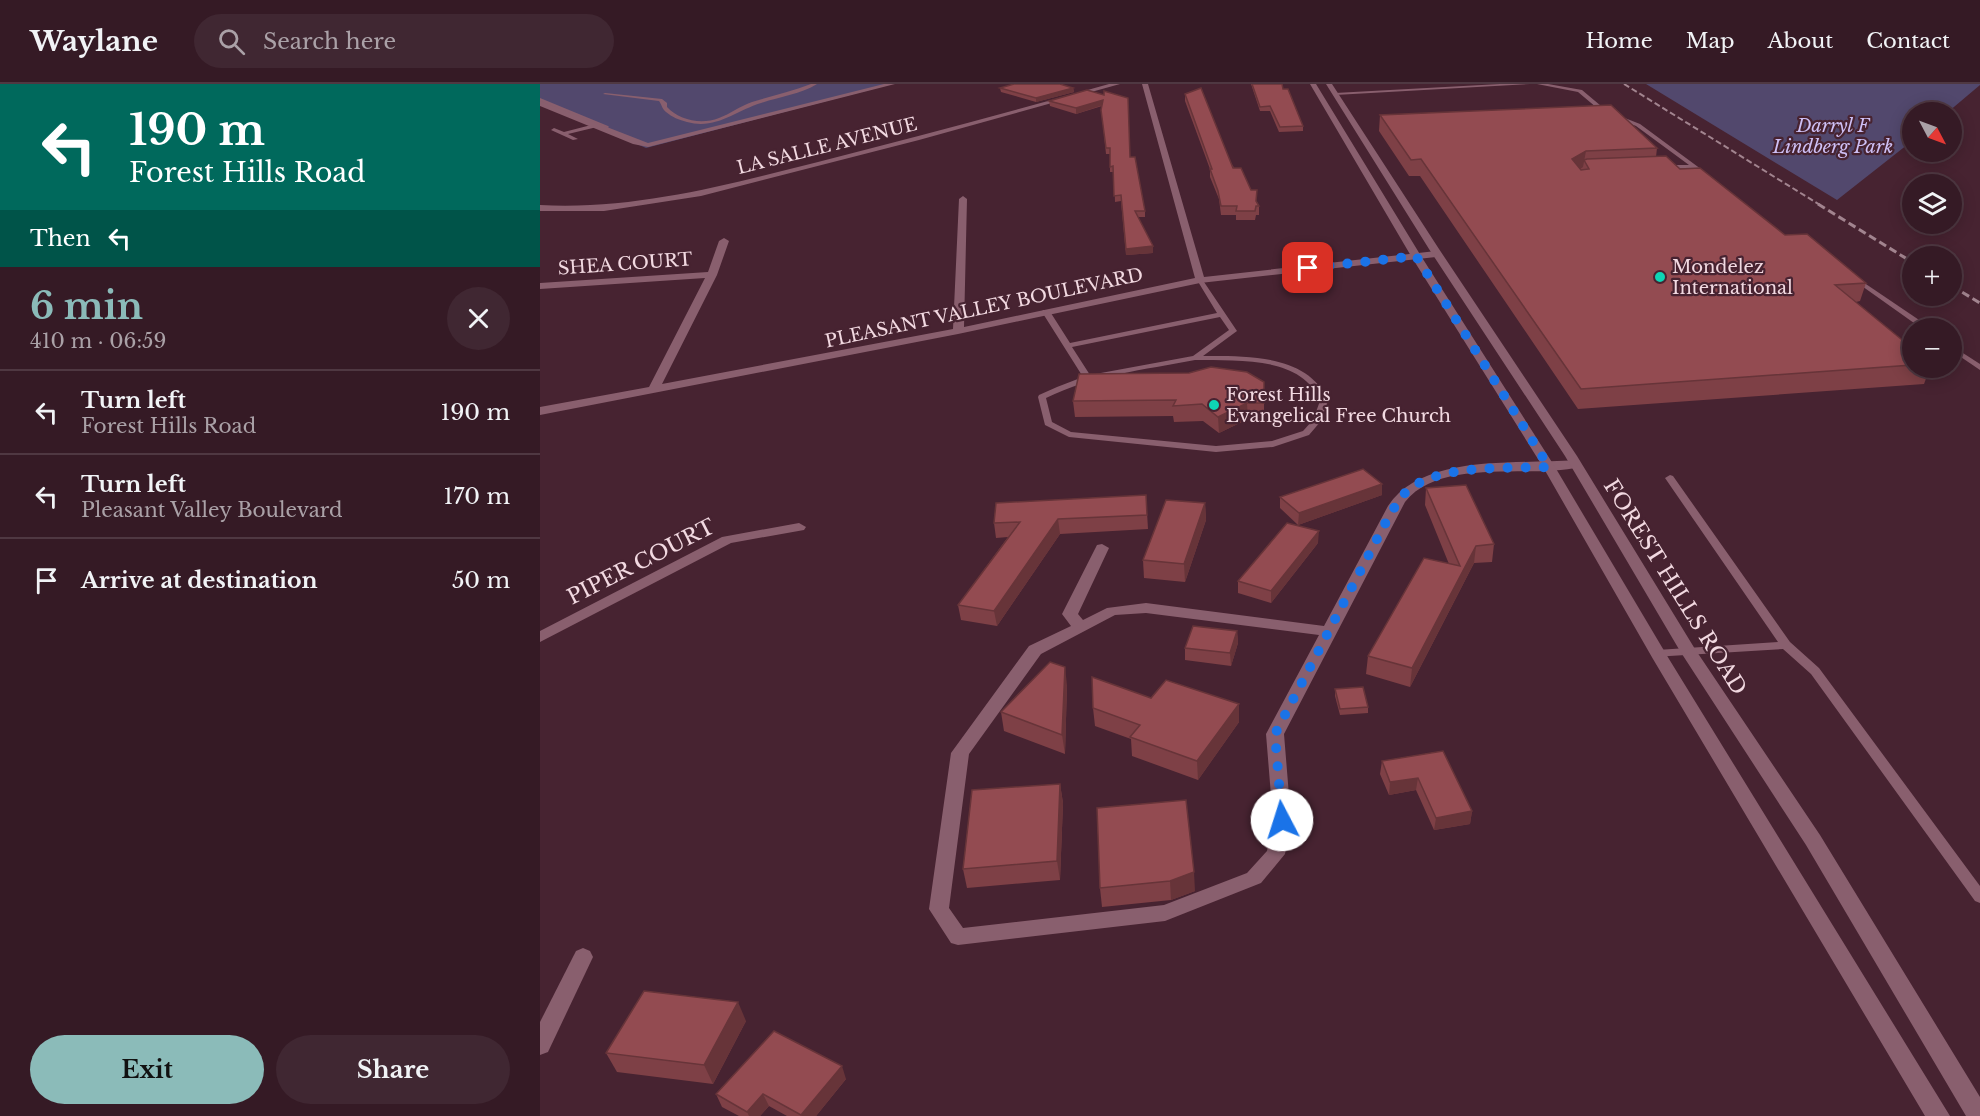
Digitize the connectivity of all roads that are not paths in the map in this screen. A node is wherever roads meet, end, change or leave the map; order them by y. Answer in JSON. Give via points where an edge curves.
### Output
{"nodes":[{"id":1,"x":815,"y":84,"type":"edge"},
{"id":2,"x":886,"y":84,"type":"edge"},
{"id":3,"x":892,"y":84,"type":"edge"},
{"id":4,"x":1117,"y":84,"type":"edge"},
{"id":5,"x":1145,"y":84,"type":"edge"},
{"id":6,"x":1528,"y":84,"type":"edge"},
{"id":7,"x":1539,"y":84,"type":"edge"},
{"id":8,"x":1324,"y":89,"type":"edge"},
{"id":9,"x":605,"y":94,"type":"dead end"},
{"id":10,"x":540,"y":101,"type":"edge"},
{"id":11,"x":595,"y":126,"type":"junction"},
{"id":12,"x":554,"y":130,"type":"dead end"},
{"id":13,"x":563,"y":134,"type":"junction"},
{"id":14,"x":575,"y":140,"type":"dead end"},
{"id":15,"x":1656,"y":167,"type":"edge"},
{"id":16,"x":1695,"y":167,"type":"junction"},
{"id":17,"x":1713,"y":181,"type":"edge"},
{"id":18,"x":963,"y":199,"type":"dead end"},
{"id":19,"x":540,"y":208,"type":"edge"},
{"id":20,"x":724,"y":241,"type":"dead end"},
{"id":21,"x":1436,"y":254,"type":"junction"},
{"id":22,"x":1416,"y":256,"type":"junction"},
{"id":23,"x":1850,"y":274,"type":"edge"},
{"id":24,"x":712,"y":275,"type":"junction"},
{"id":25,"x":1200,"y":280,"type":"junction"},
{"id":26,"x":540,"y":286,"type":"edge"},
{"id":27,"x":1046,"y":312,"type":"junction"},
{"id":28,"x":1222,"y":314,"type":"junction"},
{"id":29,"x":1911,"y":318,"type":"edge"},
{"id":30,"x":958,"y":331,"type":"junction"},
{"id":31,"x":1068,"y":346,"type":"junction"},
{"id":32,"x":1962,"y":355,"type":"edge"},
{"id":33,"x":1195,"y":358,"type":"junction"},
{"id":34,"x":1980,"y":368,"type":"edge"},
{"id":35,"x":1088,"y":379,"type":"junction"},
{"id":36,"x":653,"y":391,"type":"junction"},
{"id":37,"x":540,"y":411,"type":"edge"},
{"id":38,"x":1575,"y":464,"type":"junction"},
{"id":39,"x":1549,"y":467,"type":"junction"},
{"id":40,"x":1670,"y":478,"type":"dead end"},
{"id":41,"x":799,"y":527,"type":"dead end"},
{"id":42,"x":1102,"y":548,"type":"dead end"},
{"id":43,"x":1080,"y":627,"type":"junction"},
{"id":44,"x":1327,"y":630,"type":"junction"},
{"id":45,"x":540,"y":638,"type":"edge"},
{"id":46,"x":1786,"y":645,"type":"junction"},
{"id":47,"x":1688,"y":651,"type":"junction"},
{"id":48,"x":1658,"y":654,"type":"junction"},
{"id":49,"x":1980,"y":897,"type":"edge"},
{"id":50,"x":583,"y":957,"type":"dead end"},
{"id":51,"x":540,"y":1045,"type":"edge"},
{"id":52,"x":1938,"y":1116,"type":"edge"},
{"id":53,"x":1979,"y":1116,"type":"edge"}],
"edges":[{"from":1,"to":9,"type":"lane","via":[[706,123],[667,111],[660,100]]},
{"from":2,"to":10,"type":"lane","via":[[650,144]]},
{"from":3,"to":11,"type":"street","via":[[648,145]]},
{"from":4,"to":19,"type":"street","name":"LA SALLE AVENUE","via":[[916,140],[701,193],[635,204]]},
{"from":5,"to":25,"type":"street"},
{"from":6,"to":8,"type":"lane"},
{"from":7,"to":16,"type":"lane","via":[[1580,91],[1605,112],[1638,125]]},
{"from":8,"to":21,"type":"street","name":"FOREST HILLS ROAD"},
{"from":8,"to":22,"type":"street"},
{"from":10,"to":11,"type":"street"},
{"from":11,"to":13,"type":"lane"},
{"from":12,"to":13,"type":"lane"},
{"from":13,"to":14,"type":"lane"},
{"from":15,"to":16,"type":"lane"},
{"from":16,"to":17,"type":"lane"},
{"from":18,"to":30,"type":"street"},
{"from":20,"to":24,"type":"street"},
{"from":21,"to":22,"type":"street","name":"PLEASANT VALLEY BOULEVARD"},
{"from":21,"to":38,"type":"street","name":"FOREST HILLS ROAD"},
{"from":22,"to":25,"type":"street","name":"PLEASANT VALLEY BOULEVARD"},
{"from":22,"to":39,"type":"street"},
{"from":23,"to":29,"type":"lane"},
{"from":24,"to":26,"type":"street","name":"SHEA COURT"},
{"from":24,"to":36,"type":"street"},
{"from":25,"to":27,"type":"street","name":"PLEASANT VALLEY BOULEVARD"},
{"from":25,"to":28,"type":"lane"},
{"from":27,"to":30,"type":"street","name":"PLEASANT VALLEY BOULEVARD"},
{"from":27,"to":31,"type":"lane"},
{"from":28,"to":31,"type":"lane"},
{"from":28,"to":33,"type":"lane","via":[[1233,331]]},
{"from":30,"to":36,"type":"street","name":"PLEASANT VALLEY BOULEVARD"},
{"from":31,"to":35,"type":"lane"},
{"from":32,"to":34,"type":"lane"},
{"from":33,"to":35,"type":"lane"},
{"from":33,"to":35,"type":"lane","via":[[1254,358],[1291,369],[1316,385],[1324,401],[1317,421],[1306,433],[1273,444],[1216,449],[1068,434],[1048,423],[1042,397],[1060,386]]},
{"from":36,"to":37,"type":"street","name":"PLEASANT VALLEY BOULEVARD"},
{"from":38,"to":39,"type":"street"},
{"from":38,"to":47,"type":"street","name":"FOREST HILLS ROAD"},
{"from":39,"to":44,"type":"street","via":[[1450,473],[1405,493]]},
{"from":39,"to":48,"type":"street"},
{"from":40,"to":46,"type":"lane"},
{"from":41,"to":45,"type":"street","name":"PIPER COURT","via":[[727,540]]},
{"from":42,"to":43,"type":"street","via":[[1070,614]]},
{"from":43,"to":44,"type":"street","via":[[1112,612],[1146,608]]},
{"from":43,"to":44,"type":"street","via":[[1035,650],[960,753],[939,909],[958,937],[1165,913],[1254,878],[1276,854],[1282,820],[1275,734]]},
{"from":46,"to":47,"type":"lane"},
{"from":46,"to":49,"type":"lane","via":[[1815,671]]},
{"from":47,"to":48,"type":"lane"},
{"from":47,"to":53,"type":"street","name":"FOREST HILLS ROAD","via":[[1813,840]]},
{"from":48,"to":52,"type":"street"},
{"from":50,"to":51,"type":"street"}]}
